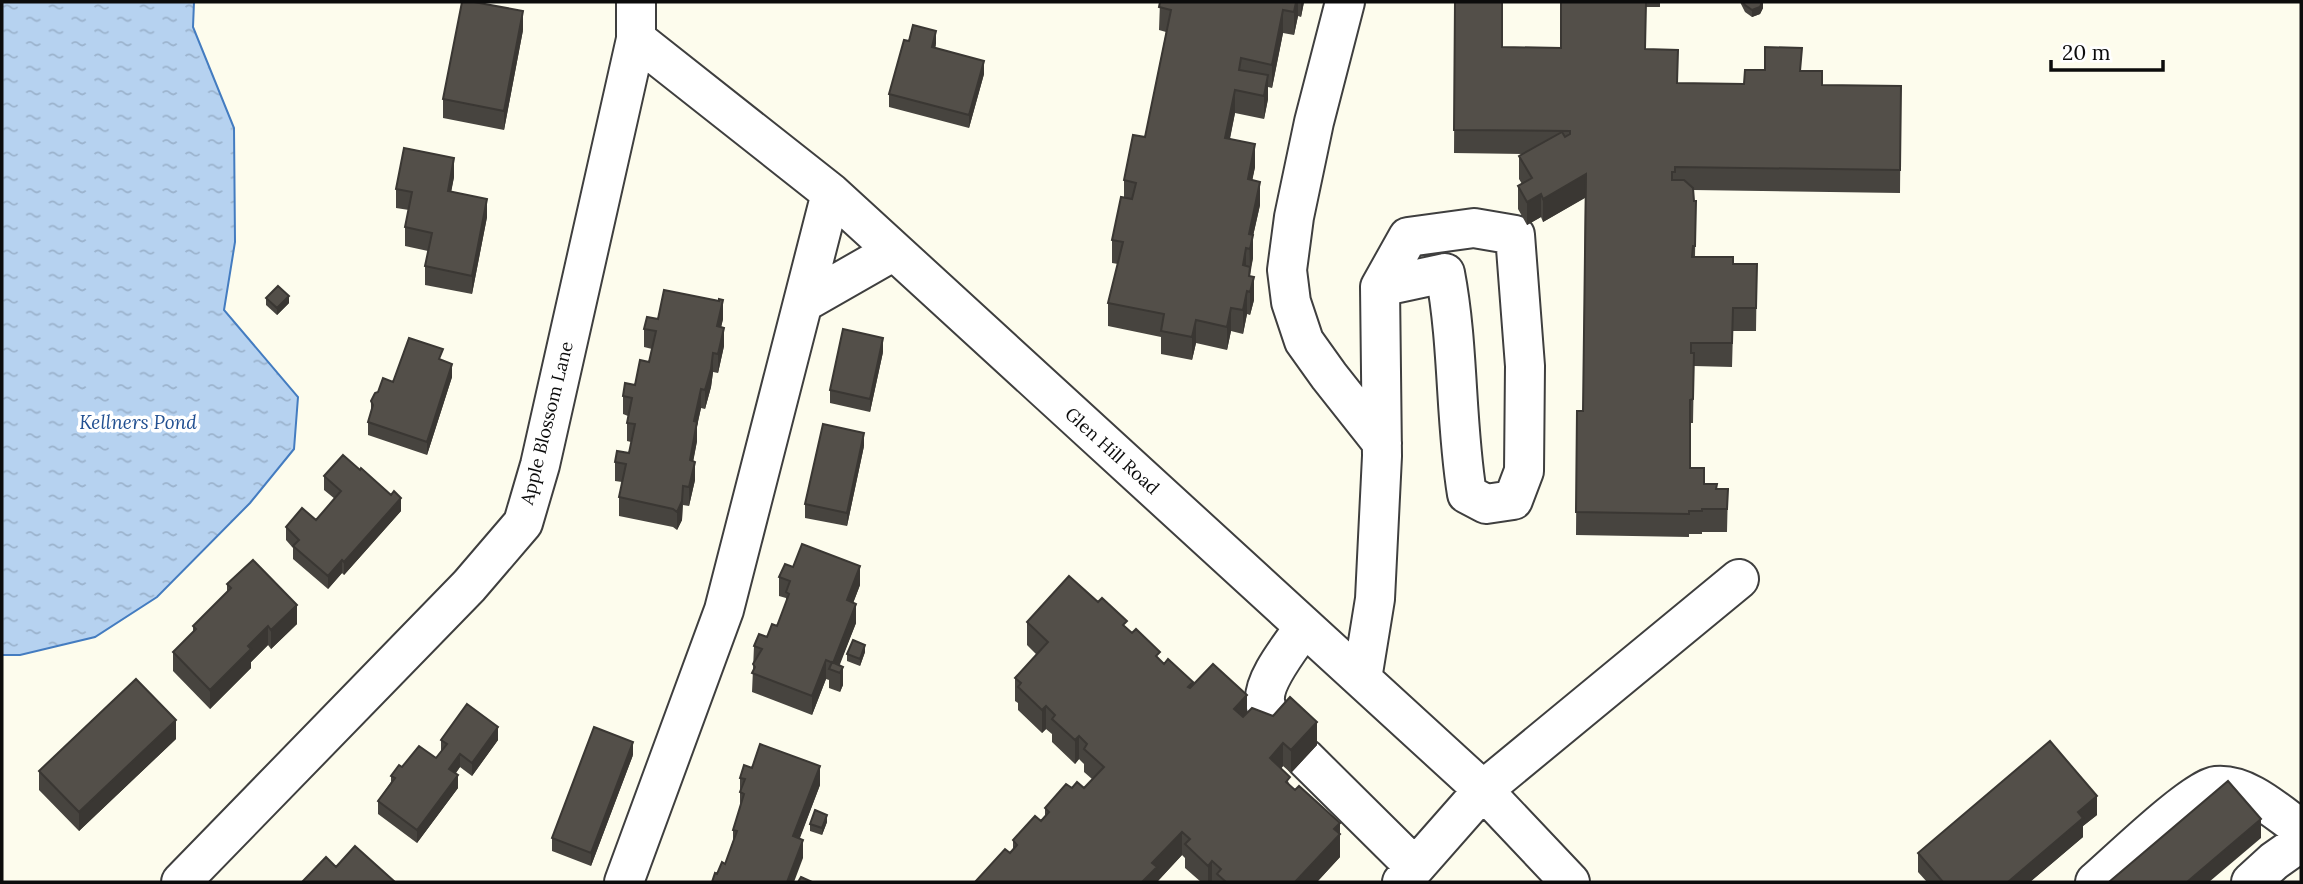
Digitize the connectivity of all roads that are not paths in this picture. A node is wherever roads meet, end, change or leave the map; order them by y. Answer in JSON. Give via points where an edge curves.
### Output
{"nodes":[{"id":1,"x":636,"y":2,"type":"edge"},
{"id":2,"x":1345,"y":2,"type":"edge"},
{"id":3,"x":636,"y":39,"type":"junction"},
{"id":4,"x":831,"y":193,"type":"junction"},
{"id":5,"x":894,"y":251,"type":"junction"},
{"id":6,"x":1380,"y":287,"type":"junction"},
{"id":7,"x":803,"y":303,"type":"junction"},
{"id":8,"x":1382,"y":443,"type":"junction"},
{"id":9,"x":1739,"y":579,"type":"dead end"},
{"id":10,"x":1304,"y":627,"type":"junction"},
{"id":11,"x":1362,"y":679,"type":"junction"},
{"id":12,"x":1483,"y":790,"type":"junction"},
{"id":13,"x":2301,"y":829,"type":"edge"},
{"id":14,"x":2301,"y":842,"type":"edge"},
{"id":15,"x":1408,"y":875,"type":"edge"},
{"id":16,"x":1555,"y":876,"type":"edge"},
{"id":17,"x":181,"y":882,"type":"edge"},
{"id":18,"x":624,"y":882,"type":"edge"},
{"id":19,"x":2095,"y":882,"type":"edge"},
{"id":20,"x":2251,"y":882,"type":"edge"}],
"edges":[{"from":1,"to":3,"type":"street","name":"Apple Blossom Lane"},
{"from":2,"to":8,"type":"street","via":[[1314,122],[1287,270],[1291,302],[1304,341]]},
{"from":3,"to":4,"type":"street","name":"Glen Hill Road"},
{"from":3,"to":17,"type":"street","name":"Apple Blossom Lane","via":[[523,523],[469,586]]},
{"from":4,"to":5,"type":"street","name":"Glen Hill Road"},
{"from":4,"to":7,"type":"street"},
{"from":5,"to":7,"type":"street"},
{"from":5,"to":10,"type":"street","name":"Glen Hill Road"},
{"from":6,"to":6,"type":"street","via":[[1408,237],[1474,228],[1515,235],[1525,366],[1524,471],[1513,500],[1486,505],[1467,494],[1453,312],[1445,273]]},
{"from":6,"to":8,"type":"street"},
{"from":7,"to":18,"type":"street","via":[[724,610]]},
{"from":8,"to":11,"type":"street","via":[[1375,599]]},
{"from":9,"to":12,"type":"street"},
{"from":10,"to":11,"type":"street","name":"Glen Hill Road"},
{"from":10,"to":15,"type":"street","via":[[1267,687],[1270,718]]},
{"from":11,"to":12,"type":"street","name":"Glen Hill Road"},
{"from":12,"to":15,"type":"street"},
{"from":12,"to":16,"type":"street","name":"Glen Hill Road"},
{"from":13,"to":19,"type":"street","via":[[2252,795],[2216,786],[2172,814]]},
{"from":14,"to":20,"type":"street"}]}
